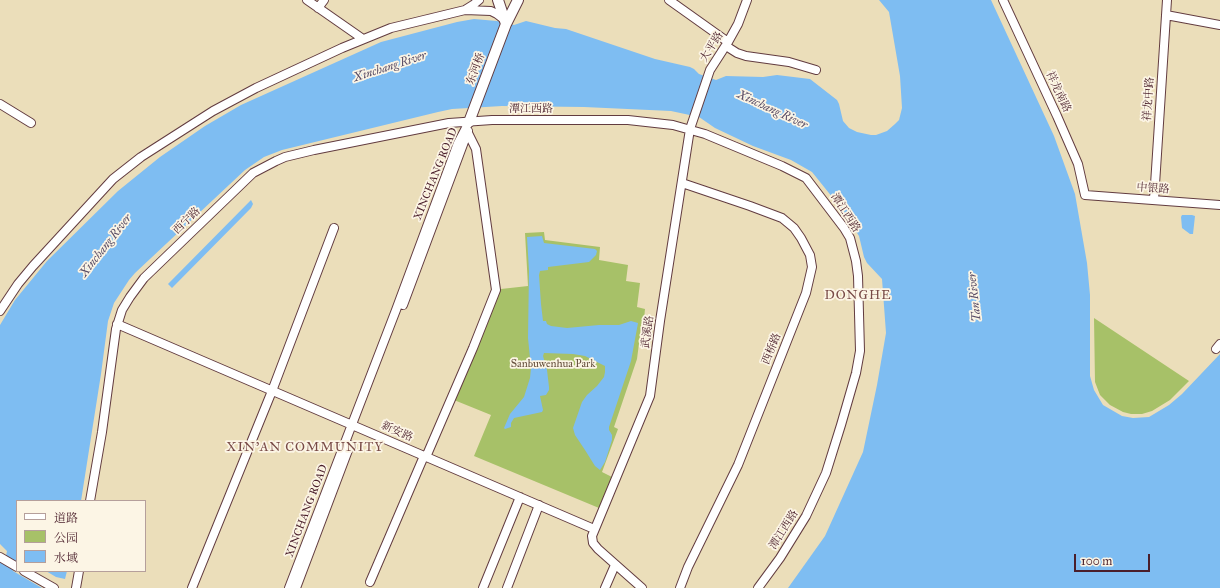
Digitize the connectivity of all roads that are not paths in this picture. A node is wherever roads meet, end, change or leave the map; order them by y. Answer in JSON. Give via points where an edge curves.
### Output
{"nodes":[{"id":1,"x":307,"y":0,"type":"edge"},
{"id":2,"x":324,"y":0,"type":"edge"},
{"id":3,"x":479,"y":0,"type":"edge"},
{"id":4,"x":498,"y":0,"type":"edge"},
{"id":5,"x":518,"y":0,"type":"edge"},
{"id":6,"x":669,"y":0,"type":"edge"},
{"id":7,"x":747,"y":0,"type":"edge"},
{"id":8,"x":1003,"y":0,"type":"edge"},
{"id":9,"x":1167,"y":0,"type":"edge"},
{"id":10,"x":318,"y":8,"type":"junction"},
{"id":11,"x":465,"y":10,"type":"junction"},
{"id":12,"x":1166,"y":15,"type":"junction"},
{"id":13,"x":505,"y":22,"type":"junction"},
{"id":14,"x":1220,"y":24,"type":"edge"},
{"id":15,"x":363,"y":39,"type":"junction"},
{"id":16,"x":727,"y":44,"type":"junction"},
{"id":17,"x":816,"y":70,"type":"dead end"},
{"id":18,"x":0,"y":104,"type":"edge"},
{"id":19,"x":469,"y":122,"type":"junction"},
{"id":20,"x":31,"y":123,"type":"dead end"},
{"id":21,"x":690,"y":129,"type":"junction"},
{"id":22,"x":468,"y":133,"type":"junction"},
{"id":23,"x":682,"y":183,"type":"junction"},
{"id":24,"x":1085,"y":195,"type":"joint"},
{"id":25,"x":1154,"y":200,"type":"junction"},
{"id":26,"x":1220,"y":205,"type":"edge"},
{"id":27,"x":334,"y":228,"type":"dead end"},
{"id":28,"x":0,"y":311,"type":"edge"},
{"id":29,"x":117,"y":324,"type":"junction"},
{"id":30,"x":272,"y":390,"type":"junction"},
{"id":31,"x":354,"y":425,"type":"junction"},
{"id":32,"x":425,"y":456,"type":"junction"},
{"id":33,"x":520,"y":497,"type":"junction"},
{"id":34,"x":90,"y":500,"type":"edge"},
{"id":35,"x":539,"y":505,"type":"junction"},
{"id":36,"x":594,"y":529,"type":"junction"},
{"id":37,"x":0,"y":551,"type":"edge"},
{"id":38,"x":0,"y":557,"type":"edge"},
{"id":39,"x":16,"y":561,"type":"edge"},
{"id":40,"x":615,"y":565,"type":"junction"},
{"id":41,"x":16,"y":566,"type":"edge"},
{"id":42,"x":26,"y":572,"type":"edge"},
{"id":43,"x":35,"y":572,"type":"edge"},
{"id":44,"x":79,"y":572,"type":"edge"},
{"id":45,"x":370,"y":584,"type":"edge"},
{"id":46,"x":54,"y":588,"type":"edge"},
{"id":47,"x":62,"y":588,"type":"edge"},
{"id":48,"x":76,"y":588,"type":"edge"},
{"id":49,"x":192,"y":588,"type":"edge"},
{"id":50,"x":289,"y":588,"type":"edge"},
{"id":51,"x":296,"y":588,"type":"edge"},
{"id":52,"x":483,"y":588,"type":"edge"},
{"id":53,"x":507,"y":588,"type":"edge"},
{"id":54,"x":606,"y":588,"type":"edge"},
{"id":55,"x":642,"y":588,"type":"edge"},
{"id":56,"x":680,"y":588,"type":"edge"},
{"id":57,"x":758,"y":588,"type":"edge"}],
"edges":[{"from":1,"to":10,"type":"street"},
{"from":2,"to":10,"type":"street"},
{"from":3,"to":11,"type":"street"},
{"from":4,"to":13,"type":"main road"},
{"from":5,"to":13,"type":"main road","name":"东河桥"},
{"from":6,"to":16,"type":"street"},
{"from":7,"to":16,"type":"street","name":"大平路"},
{"from":8,"to":24,"type":"street","name":"祥龙南路","via":[[1078,164]]},
{"from":9,"to":12,"type":"street","name":"祥龙中路"},
{"from":10,"to":15,"type":"street"},
{"from":11,"to":13,"type":"street","via":[[491,11]]},
{"from":11,"to":15,"type":"street","via":[[391,28]]},
{"from":12,"to":14,"type":"street"},
{"from":12,"to":25,"type":"street","name":"祥龙中路"},
{"from":13,"to":19,"type":"main road","name":"东河桥"},
{"from":15,"to":28,"type":"street","via":[[228,102],[122,171],[43,254]]},
{"from":16,"to":17,"type":"street","via":[[737,53],[746,56],[789,62]]},
{"from":16,"to":21,"type":"street","name":"大平路","via":[[710,70]]},
{"from":18,"to":20,"type":"street"},
{"from":19,"to":21,"type":"street","name":"潭江西路","via":[[628,120]]},
{"from":19,"to":22,"type":"street","name":"XINCHANG ROAD"},
{"from":19,"to":29,"type":"street","name":"西宁路","via":[[449,123],[314,150],[276,161],[260,169],[247,178],[139,284],[126,303]]},
{"from":19,"to":31,"type":"street","name":"XINCHANG ROAD","via":[[458,143]]},
{"from":21,"to":23,"type":"street","name":"武溪路"},
{"from":21,"to":57,"type":"street","name":"潭江西路","via":[[806,178],[844,228],[852,246],[858,276],[859,356],[830,462],[800,527]]},
{"from":22,"to":31,"type":"street","name":"XINCHANG ROAD"},
{"from":22,"to":32,"type":"street","via":[[476,149],[496,290]]},
{"from":23,"to":36,"type":"street","name":"武溪路","via":[[650,396]]},
{"from":23,"to":56,"type":"street","name":"西桥路","via":[[782,218],[802,238],[810,255],[812,267],[806,293],[738,465]]},
{"from":24,"to":25,"type":"street","name":"中银路"},
{"from":25,"to":26,"type":"street","name":"中银路"},
{"from":27,"to":30,"type":"street"},
{"from":29,"to":30,"type":"street","name":"新安路"},
{"from":29,"to":34,"type":"street","name":"西宁路"},
{"from":30,"to":31,"type":"street","name":"新安路"},
{"from":30,"to":49,"type":"street"},
{"from":31,"to":32,"type":"street","name":"新安路"},
{"from":31,"to":50,"type":"street","name":"XINCHANG ROAD"},
{"from":31,"to":51,"type":"street","name":"XINCHANG ROAD"},
{"from":32,"to":33,"type":"street","name":"新安路"},
{"from":32,"to":45,"type":"street"},
{"from":33,"to":35,"type":"street","name":"新安路"},
{"from":33,"to":52,"type":"street"},
{"from":35,"to":36,"type":"street","name":"新安路"},
{"from":35,"to":53,"type":"street"},
{"from":36,"to":40,"type":"street","via":[[593,543]]},
{"from":37,"to":39,"type":"street"},
{"from":38,"to":41,"type":"street"},
{"from":40,"to":54,"type":"street"},
{"from":40,"to":55,"type":"street"},
{"from":42,"to":46,"type":"street"},
{"from":43,"to":47,"type":"street"},
{"from":44,"to":48,"type":"street"}]}
